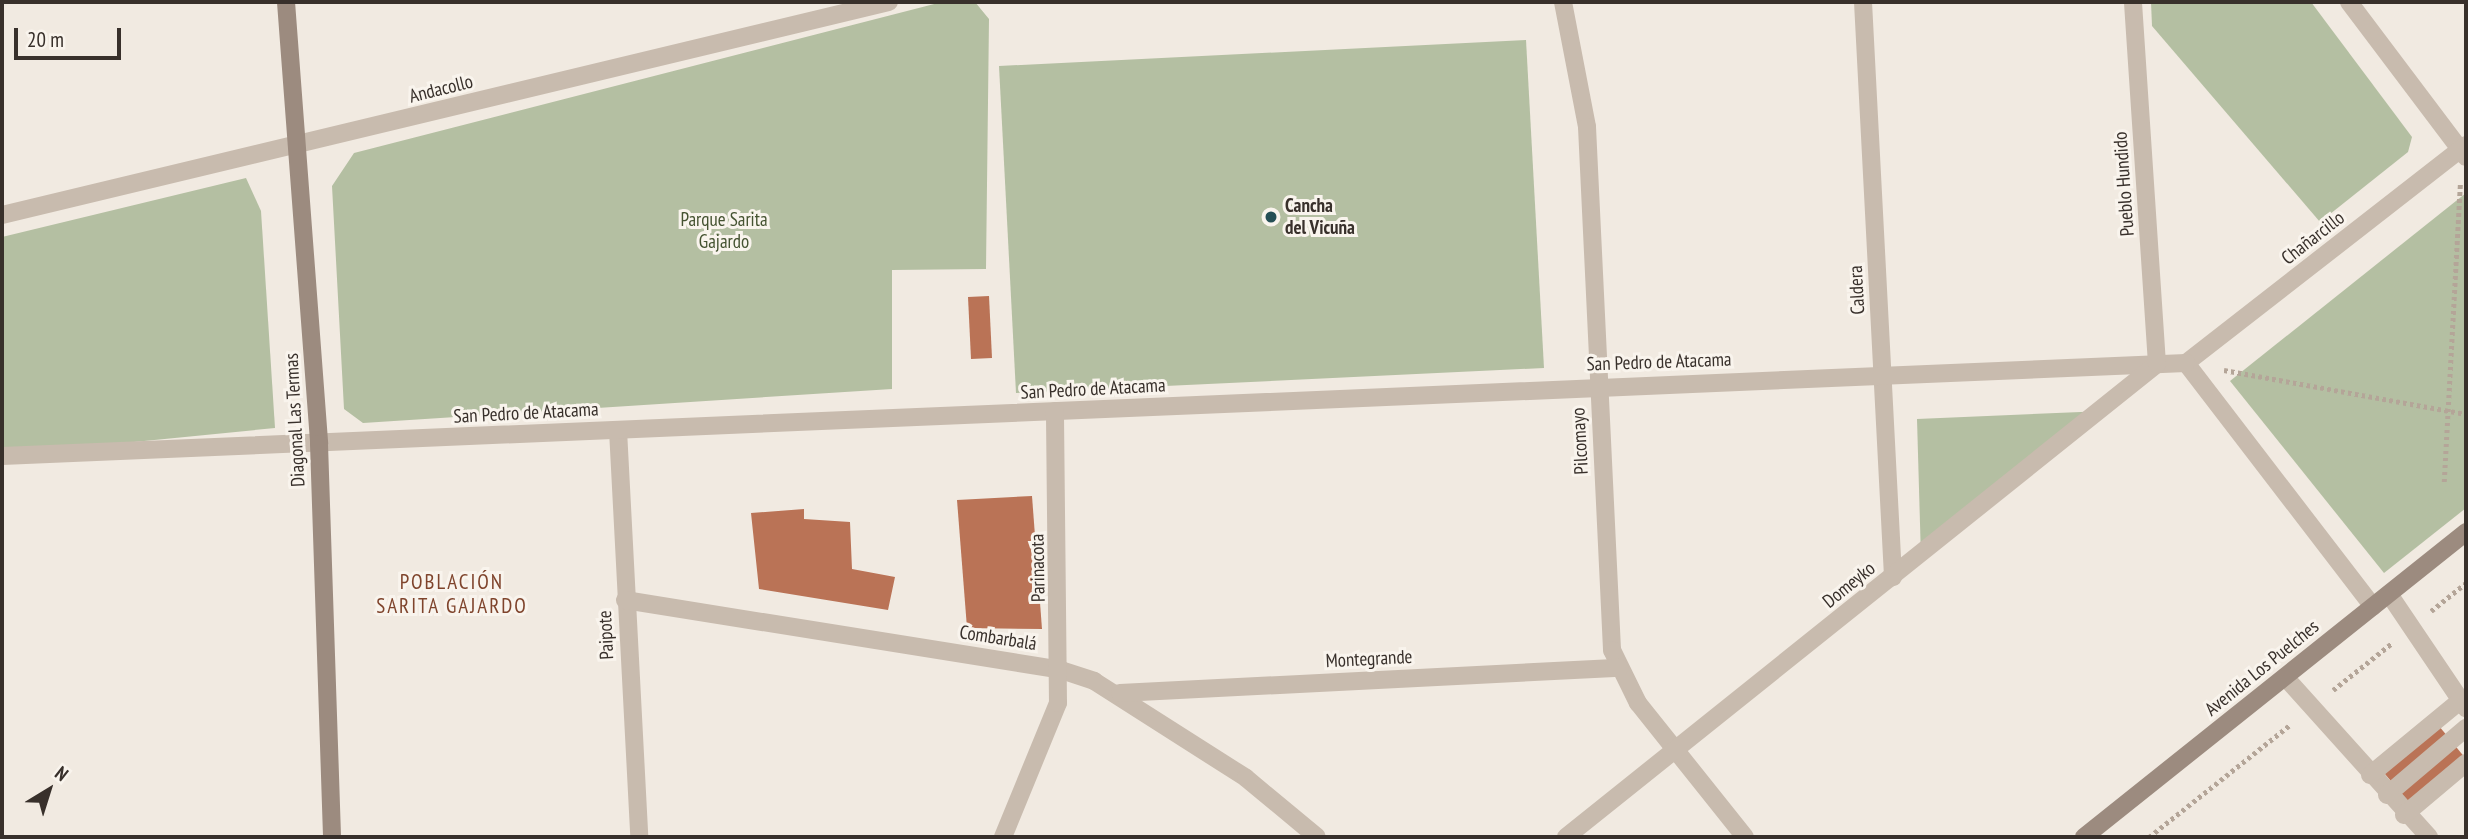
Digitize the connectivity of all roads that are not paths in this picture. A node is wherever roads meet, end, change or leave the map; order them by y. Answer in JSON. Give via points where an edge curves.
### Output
{"nodes":[{"id":1,"x":286,"y":2,"type":"edge"},
{"id":2,"x":889,"y":2,"type":"edge"},
{"id":3,"x":1563,"y":2,"type":"edge"},
{"id":4,"x":1863,"y":2,"type":"edge"},
{"id":5,"x":2133,"y":2,"type":"edge"},
{"id":6,"x":2349,"y":2,"type":"edge"},
{"id":7,"x":297,"y":145,"type":"junction"},
{"id":8,"x":2465,"y":150,"type":"edge"},
{"id":9,"x":2,"y":215,"type":"edge"},
{"id":10,"x":2186,"y":363,"type":"junction"},
{"id":11,"x":2157,"y":365,"type":"junction"},
{"id":12,"x":1882,"y":375,"type":"junction"},
{"id":13,"x":1598,"y":385,"type":"junction"},
{"id":14,"x":1055,"y":411,"type":"junction"},
{"id":15,"x":618,"y":430,"type":"junction"},
{"id":16,"x":319,"y":444,"type":"junction"},
{"id":17,"x":2,"y":456,"type":"edge"},
{"id":18,"x":2466,"y":532,"type":"edge"},
{"id":19,"x":1893,"y":577,"type":"junction"},
{"id":20,"x":2389,"y":594,"type":"junction"},
{"id":21,"x":625,"y":600,"type":"junction"},
{"id":22,"x":2373,"y":607,"type":"junction"},
{"id":23,"x":1619,"y":668,"type":"junction"},
{"id":24,"x":1061,"y":670,"type":"junction"},
{"id":25,"x":2285,"y":677,"type":"junction"},
{"id":26,"x":1120,"y":692,"type":"junction"},
{"id":27,"x":2463,"y":704,"type":"edge"},
{"id":28,"x":2466,"y":728,"type":"edge"},
{"id":29,"x":1676,"y":751,"type":"junction"},
{"id":30,"x":2466,"y":763,"type":"edge"},
{"id":31,"x":2370,"y":775,"type":"junction"},
{"id":32,"x":2388,"y":795,"type":"junction"},
{"id":33,"x":2404,"y":815,"type":"junction"},
{"id":34,"x":332,"y":837,"type":"edge"},
{"id":35,"x":639,"y":837,"type":"edge"},
{"id":36,"x":1003,"y":837,"type":"edge"},
{"id":37,"x":1317,"y":837,"type":"edge"},
{"id":38,"x":1566,"y":837,"type":"edge"},
{"id":39,"x":1745,"y":837,"type":"edge"},
{"id":40,"x":2084,"y":837,"type":"edge"},
{"id":41,"x":2429,"y":837,"type":"edge"}],
"edges":[{"from":1,"to":7,"type":"main road","name":"Diagonal Las Termas"},
{"from":2,"to":7,"type":"street","name":"Andacollo"},
{"from":3,"to":13,"type":"street","name":"Pilcomayo","via":[[1587,127]]},
{"from":4,"to":12,"type":"street","name":"Caldera"},
{"from":5,"to":11,"type":"street","name":"Pueblo Hundido"},
{"from":6,"to":8,"type":"street"},
{"from":7,"to":9,"type":"street","name":"Andacollo"},
{"from":7,"to":16,"type":"main road","name":"Diagonal Las Termas"},
{"from":8,"to":10,"type":"street","name":"Chañarcillo"},
{"from":10,"to":11,"type":"street","name":"San Pedro de Atacama"},
{"from":10,"to":22,"type":"street"},
{"from":11,"to":12,"type":"street","name":"San Pedro de Atacama"},
{"from":11,"to":19,"type":"street","name":"Domeyko"},
{"from":12,"to":13,"type":"street","name":"San Pedro de Atacama"},
{"from":12,"to":19,"type":"street","name":"Caldera"},
{"from":13,"to":14,"type":"street","name":"San Pedro de Atacama"},
{"from":13,"to":23,"type":"street","name":"Pilcomayo","via":[[1609,629]]},
{"from":14,"to":15,"type":"street","name":"San Pedro de Atacama"},
{"from":14,"to":24,"type":"street","name":"Parinacota"},
{"from":15,"to":16,"type":"street","name":"San Pedro de Atacama"},
{"from":15,"to":21,"type":"street","name":"Paipote"},
{"from":16,"to":17,"type":"street","name":"San Pedro de Atacama"},
{"from":16,"to":34,"type":"main road","name":"Diagonal Las Termas"},
{"from":18,"to":20,"type":"main road","name":"Avenida Los Puelches"},
{"from":19,"to":29,"type":"street","name":"Domeyko"},
{"from":20,"to":22,"type":"main road","name":"Avenida Los Puelches"},
{"from":20,"to":27,"type":"street"},
{"from":21,"to":24,"type":"street","name":"Combarbalá"},
{"from":21,"to":35,"type":"street","name":"Paipote"},
{"from":22,"to":25,"type":"main road","name":"Avenida Los Puelches"},
{"from":23,"to":26,"type":"street","name":"Montegrande"},
{"from":23,"to":29,"type":"street","name":"Pilcomayo"},
{"from":24,"to":26,"type":"street","name":"Combarbalá"},
{"from":24,"to":36,"type":"street","name":"Parinacota","via":[[1058,703]]},
{"from":25,"to":31,"type":"street"},
{"from":25,"to":40,"type":"main road","name":"Avenida Los Puelches"},
{"from":26,"to":37,"type":"street","name":"Combarbalá","via":[[1246,778]]},
{"from":27,"to":31,"type":"street"},
{"from":28,"to":32,"type":"street"},
{"from":29,"to":38,"type":"street","name":"Domeyko"},
{"from":29,"to":39,"type":"street","name":"Pilcomayo"},
{"from":30,"to":33,"type":"street"},
{"from":31,"to":32,"type":"street"},
{"from":32,"to":33,"type":"street"},
{"from":33,"to":41,"type":"street"}]}
